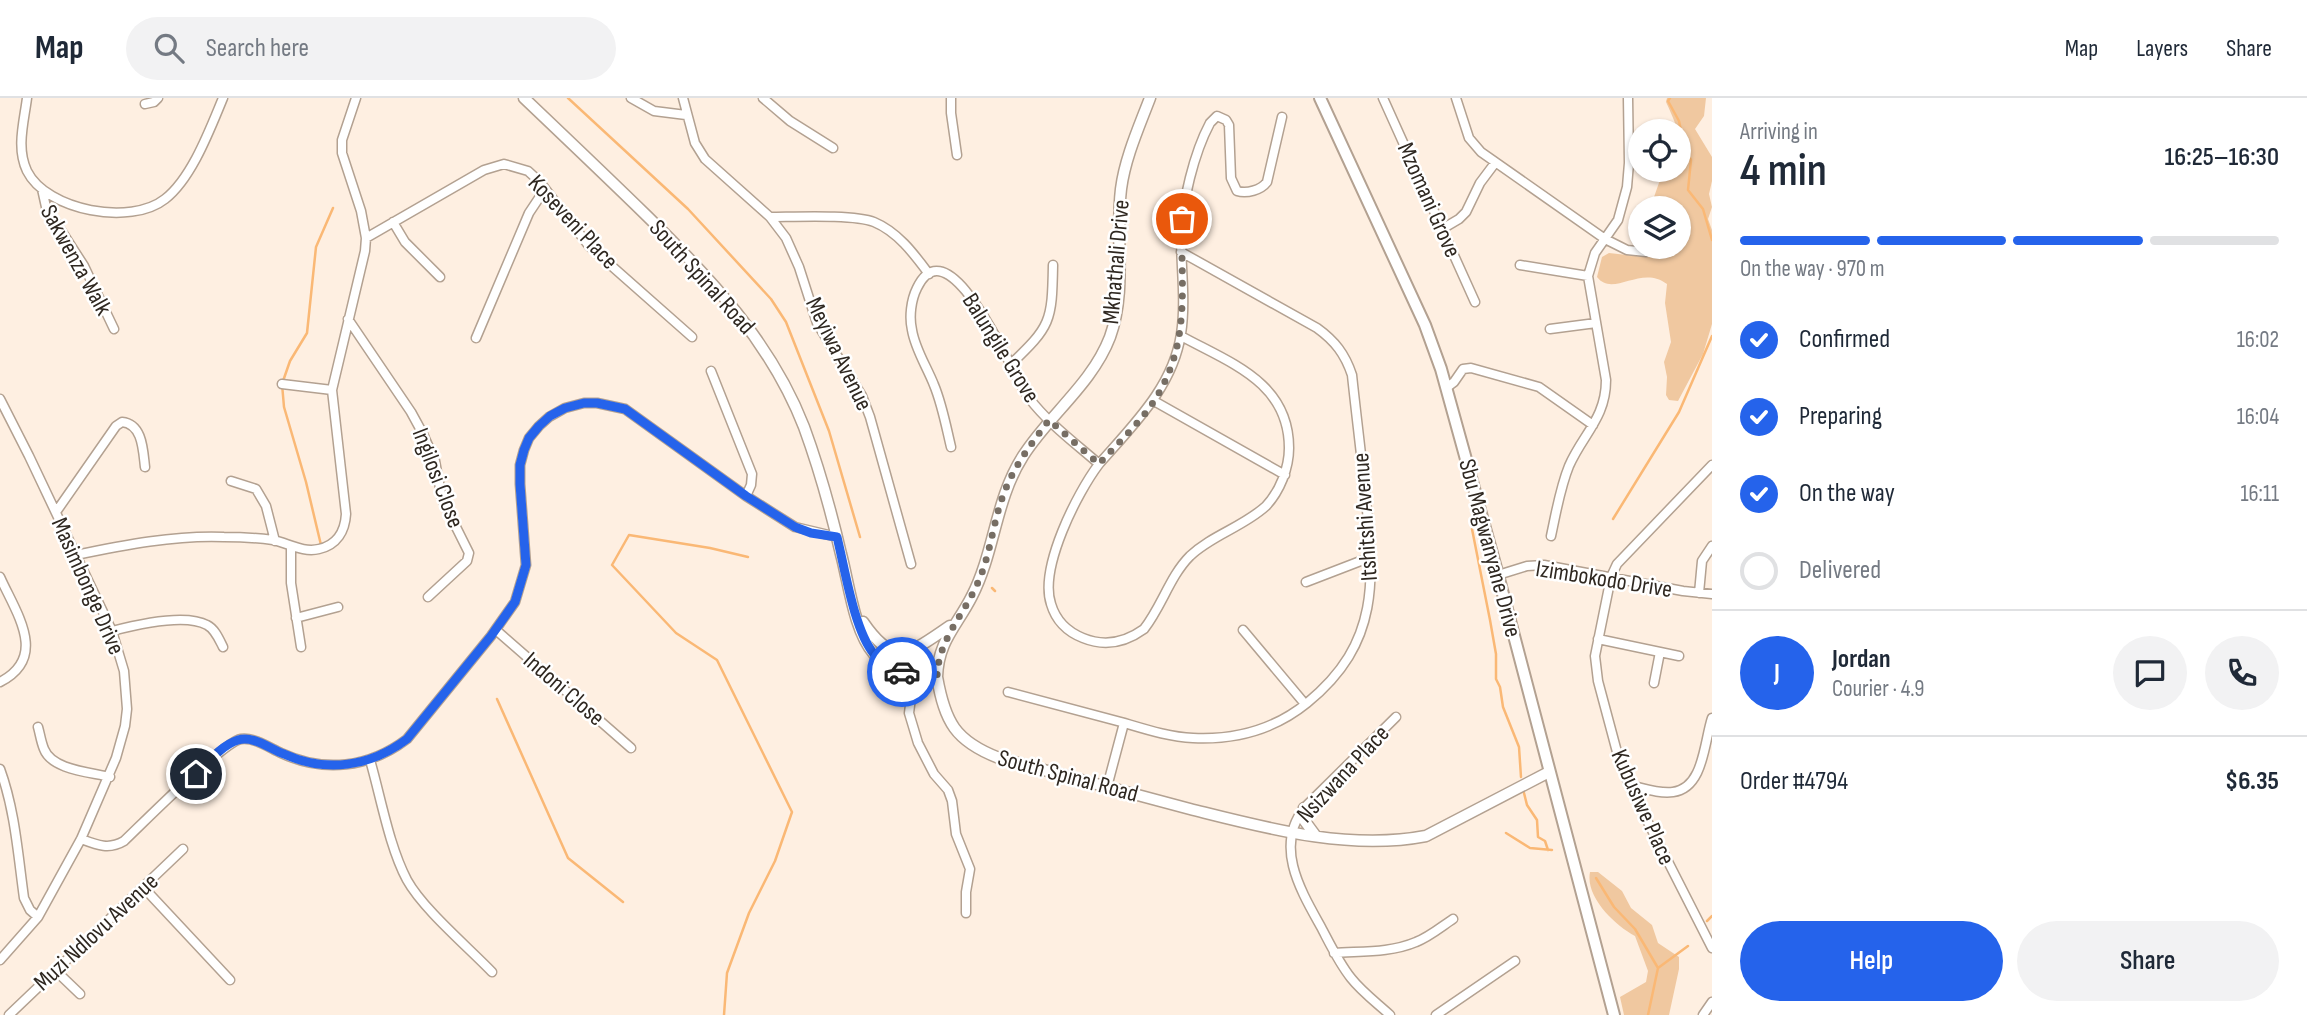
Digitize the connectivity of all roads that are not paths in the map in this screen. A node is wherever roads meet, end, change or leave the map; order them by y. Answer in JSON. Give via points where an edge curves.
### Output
{"nodes":[{"id":1,"x":27,"y":98,"type":"edge"},
{"id":2,"x":158,"y":98,"type":"edge"},
{"id":3,"x":223,"y":98,"type":"edge"},
{"id":4,"x":356,"y":98,"type":"edge"},
{"id":5,"x":524,"y":98,"type":"edge"},
{"id":6,"x":631,"y":98,"type":"edge"},
{"id":7,"x":683,"y":98,"type":"edge"},
{"id":8,"x":763,"y":98,"type":"edge"},
{"id":9,"x":951,"y":98,"type":"edge"},
{"id":10,"x":1150,"y":98,"type":"edge"},
{"id":11,"x":1320,"y":98,"type":"edge"},
{"id":12,"x":1383,"y":98,"type":"edge"},
{"id":13,"x":1456,"y":98,"type":"edge"},
{"id":14,"x":1628,"y":98,"type":"edge"},
{"id":15,"x":145,"y":104,"type":"dead end"},
{"id":16,"x":686,"y":115,"type":"junction"},
{"id":17,"x":1282,"y":117,"type":"dead end"},
{"id":18,"x":832,"y":148,"type":"dead end"},
{"id":19,"x":957,"y":155,"type":"dead end"},
{"id":20,"x":1495,"y":163,"type":"junction"},
{"id":21,"x":42,"y":189,"type":"junction"},
{"id":22,"x":545,"y":189,"type":"junction"},
{"id":23,"x":770,"y":217,"type":"junction"},
{"id":24,"x":393,"y":222,"type":"junction"},
{"id":25,"x":1443,"y":229,"type":"junction"},
{"id":26,"x":366,"y":238,"type":"junction"},
{"id":27,"x":1605,"y":239,"type":"junction"},
{"id":28,"x":1628,"y":250,"type":"edge"},
{"id":29,"x":1181,"y":252,"type":"junction"},
{"id":30,"x":1053,"y":265,"type":"dead end"},
{"id":31,"x":1520,"y":265,"type":"dead end"},
{"id":32,"x":929,"y":274,"type":"junction"},
{"id":33,"x":1588,"y":276,"type":"junction"},
{"id":34,"x":440,"y":277,"type":"dead end"},
{"id":35,"x":1475,"y":302,"type":"dead end"},
{"id":36,"x":348,"y":319,"type":"junction"},
{"id":37,"x":1596,"y":323,"type":"junction"},
{"id":38,"x":114,"y":329,"type":"dead end"},
{"id":39,"x":1550,"y":329,"type":"dead end"},
{"id":40,"x":1181,"y":336,"type":"junction"},
{"id":41,"x":692,"y":337,"type":"dead end"},
{"id":42,"x":476,"y":338,"type":"dead end"},
{"id":43,"x":1010,"y":365,"type":"junction"},
{"id":44,"x":712,"y":371,"type":"dead end"},
{"id":45,"x":282,"y":384,"type":"dead end"},
{"id":46,"x":1446,"y":388,"type":"junction"},
{"id":47,"x":332,"y":390,"type":"junction"},
{"id":48,"x":0,"y":399,"type":"edge"},
{"id":49,"x":1154,"y":401,"type":"junction"},
{"id":50,"x":2,"y":409,"type":"edge"},
{"id":51,"x":1049,"y":420,"type":"junction"},
{"id":52,"x":1593,"y":425,"type":"junction"},
{"id":53,"x":951,"y":447,"type":"dead end"},
{"id":54,"x":1099,"y":464,"type":"junction"},
{"id":55,"x":1712,"y":465,"type":"edge"},
{"id":56,"x":145,"y":467,"type":"dead end"},
{"id":57,"x":1285,"y":475,"type":"junction"},
{"id":58,"x":231,"y":481,"type":"dead end"},
{"id":59,"x":746,"y":496,"type":"junction"},
{"id":60,"x":56,"y":512,"type":"junction"},
{"id":61,"x":1551,"y":536,"type":"dead end"},
{"id":62,"x":837,"y":537,"type":"junction"},
{"id":63,"x":275,"y":541,"type":"junction"},
{"id":64,"x":1712,"y":546,"type":"edge"},
{"id":65,"x":291,"y":547,"type":"junction"},
{"id":66,"x":76,"y":555,"type":"junction"},
{"id":67,"x":1371,"y":557,"type":"junction"},
{"id":68,"x":911,"y":565,"type":"dead end"},
{"id":69,"x":1498,"y":575,"type":"junction"},
{"id":70,"x":0,"y":576,"type":"edge"},
{"id":71,"x":1611,"y":577,"type":"junction"},
{"id":72,"x":1306,"y":582,"type":"dead end"},
{"id":73,"x":1699,"y":593,"type":"junction"},
{"id":74,"x":1712,"y":594,"type":"edge"},
{"id":75,"x":428,"y":597,"type":"dead end"},
{"id":76,"x":338,"y":607,"type":"dead end"},
{"id":77,"x":856,"y":613,"type":"junction"},
{"id":78,"x":296,"y":618,"type":"junction"},
{"id":79,"x":956,"y":622,"type":"junction"},
{"id":80,"x":496,"y":630,"type":"junction"},
{"id":81,"x":1243,"y":630,"type":"dead end"},
{"id":82,"x":112,"y":631,"type":"junction"},
{"id":83,"x":1598,"y":639,"type":"junction"},
{"id":84,"x":223,"y":647,"type":"dead end"},
{"id":85,"x":302,"y":647,"type":"dead end"},
{"id":86,"x":1660,"y":652,"type":"junction"},
{"id":87,"x":1679,"y":656,"type":"dead end"},
{"id":88,"x":914,"y":675,"type":"junction"},
{"id":89,"x":937,"y":677,"type":"junction"},
{"id":90,"x":0,"y":682,"type":"edge"},
{"id":91,"x":1654,"y":683,"type":"dead end"},
{"id":92,"x":1009,"y":692,"type":"dead end"},
{"id":93,"x":1305,"y":704,"type":"junction"},
{"id":94,"x":1396,"y":717,"type":"dead end"},
{"id":95,"x":1712,"y":718,"type":"edge"},
{"id":96,"x":1124,"y":723,"type":"junction"},
{"id":97,"x":38,"y":727,"type":"dead end"},
{"id":98,"x":631,"y":748,"type":"dead end"},
{"id":99,"x":370,"y":760,"type":"junction"},
{"id":100,"x":0,"y":769,"type":"edge"},
{"id":101,"x":1549,"y":772,"type":"junction"},
{"id":102,"x":110,"y":777,"type":"junction"},
{"id":103,"x":1629,"y":785,"type":"junction"},
{"id":104,"x":1107,"y":787,"type":"junction"},
{"id":105,"x":1304,"y":808,"type":"junction"},
{"id":106,"x":1292,"y":832,"type":"junction"},
{"id":107,"x":1315,"y":835,"type":"junction"},
{"id":108,"x":81,"y":839,"type":"junction"},
{"id":109,"x":183,"y":849,"type":"dead end"},
{"id":110,"x":144,"y":888,"type":"junction"},
{"id":111,"x":966,"y":913,"type":"dead end"},
{"id":112,"x":38,"y":916,"type":"junction"},
{"id":113,"x":1453,"y":919,"type":"dead end"},
{"id":114,"x":1712,"y":948,"type":"edge"},
{"id":115,"x":1334,"y":953,"type":"junction"},
{"id":116,"x":0,"y":960,"type":"edge"},
{"id":117,"x":1515,"y":961,"type":"dead end"},
{"id":118,"x":56,"y":971,"type":"junction"},
{"id":119,"x":492,"y":972,"type":"dead end"},
{"id":120,"x":230,"y":980,"type":"dead end"},
{"id":121,"x":80,"y":994,"type":"dead end"},
{"id":122,"x":1712,"y":1002,"type":"edge"},
{"id":123,"x":9,"y":1015,"type":"edge"},
{"id":124,"x":1390,"y":1015,"type":"edge"},
{"id":125,"x":1436,"y":1015,"type":"edge"},
{"id":126,"x":1614,"y":1015,"type":"edge"},
{"id":127,"x":1703,"y":1015,"type":"edge"}],
"edges":[{"from":1,"to":21,"type":"street","name":"Sakwenza Walk","via":[[22,155]]},
{"from":2,"to":15,"type":"street"},
{"from":3,"to":21,"type":"street","via":[[176,188],[150,208],[121,213],[86,208]]},
{"from":4,"to":26,"type":"street","via":[[342,153]]},
{"from":5,"to":62,"type":"street","name":"South Spinal Road","via":[[700,268],[755,336],[794,403]]},
{"from":6,"to":16,"type":"street","via":[[654,111]]},
{"from":7,"to":16,"type":"street","name":"Meyiwa Avenue"},
{"from":8,"to":18,"type":"street"},
{"from":9,"to":19,"type":"street"},
{"from":10,"to":51,"type":"street","name":"Mkhathali Drive","via":[[1124,174],[1116,317],[1089,374]]},
{"from":11,"to":46,"type":"main road","name":"Sbu Magwanyane Drive","via":[[1425,324]]},
{"from":12,"to":25,"type":"street","name":"Mzomani Grove"},
{"from":13,"to":20,"type":"street","via":[[1469,138]]},
{"from":14,"to":27,"type":"street","via":[[1629,176],[1622,211]]},
{"from":16,"to":23,"type":"street","name":"Meyiwa Avenue","via":[[705,159]]},
{"from":17,"to":29,"type":"street","via":[[1267,182],[1247,192],[1237,191],[1231,178],[1229,125],[1221,116],[1214,118],[1184,203]]},
{"from":20,"to":25,"type":"street","via":[[1466,212]]},
{"from":20,"to":27,"type":"street"},
{"from":21,"to":38,"type":"street","name":"Sakwenza Walk","via":[[46,207],[84,266]]},
{"from":22,"to":24,"type":"street","name":"Koseveni Place","via":[[528,171],[512,164],[494,165]]},
{"from":22,"to":41,"type":"street","name":"Koseveni Place","via":[[589,246]]},
{"from":22,"to":42,"type":"street","via":[[529,213]]},
{"from":23,"to":32,"type":"street","via":[[873,222],[900,239]]},
{"from":23,"to":68,"type":"street","name":"Meyiwa Avenue","via":[[786,237],[817,323],[862,396]]},
{"from":24,"to":26,"type":"street","name":"Koseveni Place"},
{"from":24,"to":34,"type":"street","via":[[405,242]]},
{"from":25,"to":35,"type":"street","name":"Mzomani Grove"},
{"from":26,"to":36,"type":"street"},
{"from":27,"to":28,"type":"street"},
{"from":27,"to":33,"type":"street"},
{"from":29,"to":40,"type":"street"},
{"from":29,"to":67,"type":"street","name":"Itshitshi Avenue","via":[[1317,328],[1339,348],[1352,375]]},
{"from":30,"to":43,"type":"street","via":[[1052,303],[1045,328]]},
{"from":31,"to":33,"type":"street"},
{"from":32,"to":43,"type":"street","name":"Balungile Grove","via":[[942,272],[957,280]]},
{"from":32,"to":53,"type":"street","via":[[917,288],[911,327],[936,388]]},
{"from":33,"to":37,"type":"street"},
{"from":36,"to":47,"type":"street"},
{"from":36,"to":75,"type":"street","name":"Ingilosi Close","via":[[423,434],[435,461],[442,499],[469,553],[467,561]]},
{"from":37,"to":39,"type":"street"},
{"from":37,"to":52,"type":"street","via":[[1606,380],[1601,411]]},
{"from":40,"to":49,"type":"street"},
{"from":40,"to":57,"type":"street","via":[[1250,374],[1274,396],[1287,422]]},
{"from":43,"to":51,"type":"street","name":"Balungile Grove","via":[[1025,394]]},
{"from":44,"to":59,"type":"street","via":[[752,474]]},
{"from":45,"to":47,"type":"street"},
{"from":46,"to":52,"type":"street","via":[[1464,369],[1471,368],[1539,387]]},
{"from":46,"to":69,"type":"main road","name":"Sbu Magwanyane Drive"},
{"from":47,"to":65,"type":"street","via":[[345,524],[335,542],[323,548]]},
{"from":48,"to":50,"type":"street","name":"Masimbonge Drive"},
{"from":49,"to":54,"type":"street"},
{"from":49,"to":57,"type":"street"},
{"from":50,"to":60,"type":"street","name":"Masimbonge Drive"},
{"from":51,"to":54,"type":"street","name":"Balungile Grove"},
{"from":51,"to":79,"type":"street","name":"Mkhathali Drive","via":[[1012,474],[981,578]]},
{"from":52,"to":61,"type":"street","via":[[1567,472]]},
{"from":54,"to":57,"type":"street","via":[[1070,510],[1048,591],[1064,627],[1090,641],[1105,643],[1144,629],[1188,559],[1255,515]]},
{"from":55,"to":71,"type":"street","via":[[1619,560]]},
{"from":56,"to":60,"type":"street","via":[[137,430],[122,422]]},
{"from":58,"to":63,"type":"street","via":[[256,489]]},
{"from":59,"to":62,"type":"street","via":[[795,527]]},
{"from":59,"to":80,"type":"street","via":[[625,409],[584,403],[550,416],[529,438],[520,465],[526,565],[515,602]]},
{"from":60,"to":66,"type":"street","name":"Masimbonge Drive"},
{"from":62,"to":77,"type":"street","name":"South Spinal Road"},
{"from":63,"to":65,"type":"street"},
{"from":63,"to":66,"type":"street","via":[[199,537]]},
{"from":64,"to":73,"type":"street","via":[[1702,561]]},
{"from":65,"to":78,"type":"street"},
{"from":66,"to":82,"type":"street","name":"Masimbonge Drive"},
{"from":67,"to":72,"type":"street"},
{"from":67,"to":93,"type":"street","name":"Itshitshi Avenue","via":[[1370,601],[1357,639],[1326,686]]},
{"from":69,"to":71,"type":"street","name":"Izimbokodo Drive","via":[[1544,565]]},
{"from":69,"to":101,"type":"main road","name":"Sbu Magwanyane Drive"},
{"from":70,"to":90,"type":"street","via":[[24,631],[26,652],[22,666]]},
{"from":71,"to":73,"type":"street","name":"Izimbokodo Drive"},
{"from":71,"to":83,"type":"street","name":"Kubusiwe Place"},
{"from":73,"to":74,"type":"street","name":"Izimbokodo Drive"},
{"from":76,"to":78,"type":"street"},
{"from":77,"to":79,"type":"street","via":[[877,643],[900,652],[917,648]]},
{"from":77,"to":88,"type":"street","name":"South Spinal Road","via":[[866,644],[876,657]]},
{"from":78,"to":85,"type":"street"},
{"from":79,"to":89,"type":"street","name":"Mkhathali Drive","via":[[939,654]]},
{"from":80,"to":98,"type":"street","name":"Indoni Close"},
{"from":80,"to":99,"type":"street","via":[[407,739]]},
{"from":81,"to":93,"type":"street"},
{"from":82,"to":84,"type":"street","via":[[197,621],[208,625]]},
{"from":82,"to":102,"type":"street","name":"Masimbonge Drive","via":[[124,671],[127,709]]},
{"from":83,"to":86,"type":"street"},
{"from":83,"to":103,"type":"street","name":"Kubusiwe Place","via":[[1598,681]]},
{"from":86,"to":87,"type":"street"},
{"from":86,"to":91,"type":"street"},
{"from":88,"to":89,"type":"street","name":"South Spinal Road"},
{"from":88,"to":111,"type":"street","via":[[909,713],[918,743],[948,790],[956,834],[970,869]]},
{"from":89,"to":104,"type":"street","name":"South Spinal Road","via":[[945,713],[961,735],[982,751]]},
{"from":92,"to":96,"type":"street","name":"Itshitshi Avenue"},
{"from":93,"to":96,"type":"street","name":"Itshitshi Avenue","via":[[1272,725],[1213,738],[1173,736]]},
{"from":94,"to":105,"type":"street","name":"Nsizwana Place"},
{"from":95,"to":103,"type":"street","via":[[1689,786],[1670,792]]},
{"from":96,"to":104,"type":"street"},
{"from":97,"to":102,"type":"street","via":[[50,758]]},
{"from":99,"to":108,"type":"street","via":[[314,764],[240,739],[219,752],[124,841],[111,847]]},
{"from":99,"to":119,"type":"street","via":[[408,880]]},
{"from":100,"to":112,"type":"street","via":[[24,898]]},
{"from":101,"to":107,"type":"street","name":"South Spinal Road","via":[[1426,836],[1377,841]]},
{"from":101,"to":126,"type":"main road","name":"Sbu Magwanyane Drive"},
{"from":102,"to":108,"type":"street","name":"Masimbonge Drive"},
{"from":103,"to":114,"type":"street","name":"Kubusiwe Place"},
{"from":104,"to":106,"type":"street","name":"South Spinal Road"},
{"from":105,"to":106,"type":"street","name":"Nsizwana Place"},
{"from":105,"to":107,"type":"street","via":[[1304,820]]},
{"from":106,"to":107,"type":"street","name":"South Spinal Road"},
{"from":106,"to":115,"type":"street","via":[[1296,881]]},
{"from":108,"to":112,"type":"street","name":"Masimbonge Drive"},
{"from":109,"to":110,"type":"street","name":"Muzi Ndlovu Avenue"},
{"from":110,"to":118,"type":"street","name":"Muzi Ndlovu Avenue"},
{"from":110,"to":120,"type":"street"},
{"from":112,"to":116,"type":"street","name":"Masimbonge Drive"},
{"from":113,"to":115,"type":"street","via":[[1402,947]]},
{"from":115,"to":124,"type":"street","via":[[1351,978]]},
{"from":117,"to":125,"type":"street"},
{"from":118,"to":121,"type":"street"},
{"from":118,"to":123,"type":"street","name":"Muzi Ndlovu Avenue"},
{"from":122,"to":127,"type":"street"}]}
